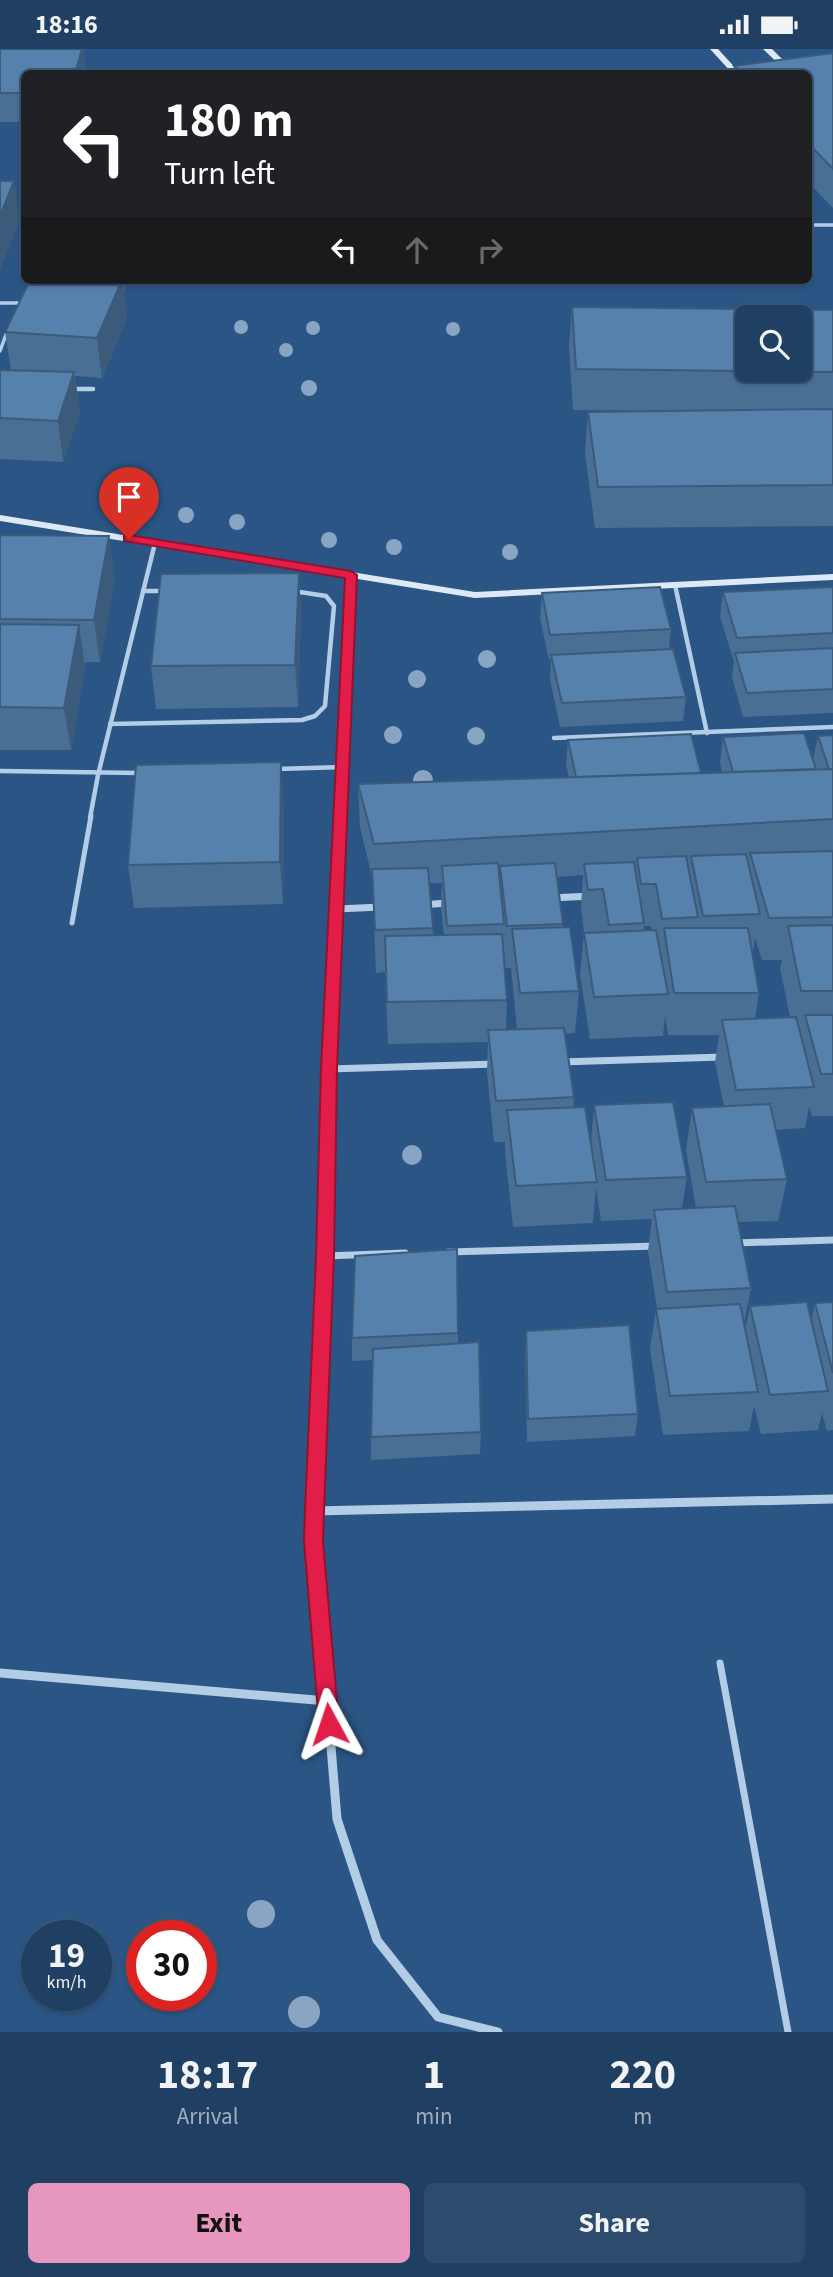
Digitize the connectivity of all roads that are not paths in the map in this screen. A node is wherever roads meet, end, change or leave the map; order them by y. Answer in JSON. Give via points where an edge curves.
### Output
{"nodes":[{"id":1,"x":714,"y":49,"type":"edge"},
{"id":2,"x":767,"y":49,"type":"edge"},
{"id":3,"x":733,"y":70,"type":"edge"},
{"id":4,"x":789,"y":70,"type":"edge"},
{"id":5,"x":812,"y":225,"type":"edge"},
{"id":6,"x":833,"y":225,"type":"edge"},
{"id":7,"x":0,"y":303,"type":"edge"},
{"id":8,"x":19,"y":303,"type":"junction"},
{"id":9,"x":31,"y":303,"type":"edge"},
{"id":10,"x":14,"y":315,"type":"edge"},
{"id":11,"x":9,"y":327,"type":"edge"},
{"id":12,"x":0,"y":351,"type":"edge"},
{"id":13,"x":66,"y":389,"type":"edge"},
{"id":14,"x":93,"y":389,"type":"dead end"},
{"id":15,"x":0,"y":518,"type":"edge"},
{"id":16,"x":155,"y":543,"type":"junction"},
{"id":17,"x":351,"y":575,"type":"junction"},
{"id":18,"x":833,"y":577,"type":"edge"},
{"id":19,"x":675,"y":585,"type":"junction"},
{"id":20,"x":143,"y":590,"type":"junction"},
{"id":21,"x":169,"y":591,"type":"edge"},
{"id":22,"x":288,"y":591,"type":"edge"},
{"id":23,"x":110,"y":724,"type":"junction"},
{"id":24,"x":833,"y":727,"type":"edge"},
{"id":25,"x":707,"y":733,"type":"junction"},
{"id":26,"x":554,"y":738,"type":"dead end"},
{"id":27,"x":344,"y":767,"type":"junction"},
{"id":28,"x":273,"y":769,"type":"edge"},
{"id":29,"x":0,"y":771,"type":"edge"},
{"id":30,"x":152,"y":773,"type":"edge"},
{"id":31,"x":97,"y":775,"type":"junction"},
{"id":32,"x":595,"y":896,"type":"edge"},
{"id":33,"x":541,"y":899,"type":"edge"},
{"id":34,"x":459,"y":903,"type":"edge"},
{"id":35,"x":405,"y":905,"type":"edge"},
{"id":36,"x":391,"y":906,"type":"edge"},
{"id":37,"x":337,"y":909,"type":"junction"},
{"id":38,"x":72,"y":923,"type":"dead end"},
{"id":39,"x":738,"y":1057,"type":"edge"},
{"id":40,"x":547,"y":1062,"type":"edge"},
{"id":41,"x":506,"y":1064,"type":"edge"},
{"id":42,"x":329,"y":1069,"type":"junction"},
{"id":43,"x":833,"y":1240,"type":"edge"},
{"id":44,"x":723,"y":1244,"type":"edge"},
{"id":45,"x":668,"y":1245,"type":"edge"},
{"id":46,"x":435,"y":1252,"type":"edge"},
{"id":47,"x":421,"y":1253,"type":"edge"},
{"id":48,"x":325,"y":1256,"type":"junction"},
{"id":49,"x":833,"y":1499,"type":"edge"},
{"id":50,"x":314,"y":1511,"type":"junction"},
{"id":51,"x":720,"y":1663,"type":"dead end"},
{"id":52,"x":0,"y":1673,"type":"edge"},
{"id":53,"x":327,"y":1701,"type":"junction"},
{"id":54,"x":498,"y":2032,"type":"edge"},
{"id":55,"x":788,"y":2032,"type":"edge"}],
"edges":[{"from":1,"to":3,"type":"street"},
{"from":2,"to":4,"type":"street"},
{"from":5,"to":6,"type":"lane"},
{"from":7,"to":8,"type":"lane"},
{"from":8,"to":9,"type":"lane"},
{"from":8,"to":10,"type":"lane"},
{"from":11,"to":12,"type":"lane"},
{"from":13,"to":14,"type":"lane"},
{"from":15,"to":16,"type":"street"},
{"from":16,"to":17,"type":"street"},
{"from":16,"to":20,"type":"lane"},
{"from":17,"to":19,"type":"street","via":[[475,596]]},
{"from":17,"to":27,"type":"street"},
{"from":18,"to":19,"type":"street"},
{"from":19,"to":25,"type":"lane"},
{"from":20,"to":21,"type":"lane"},
{"from":20,"to":23,"type":"lane"},
{"from":22,"to":23,"type":"lane","via":[[326,596],[334,607],[325,706],[315,716]]},
{"from":23,"to":31,"type":"lane"},
{"from":24,"to":25,"type":"lane"},
{"from":25,"to":26,"type":"lane"},
{"from":27,"to":28,"type":"lane"},
{"from":27,"to":37,"type":"street"},
{"from":29,"to":31,"type":"lane"},
{"from":30,"to":31,"type":"lane"},
{"from":31,"to":38,"type":"lane"},
{"from":32,"to":33,"type":"street"},
{"from":34,"to":35,"type":"street"},
{"from":36,"to":37,"type":"street"},
{"from":37,"to":42,"type":"street"},
{"from":39,"to":40,"type":"street"},
{"from":41,"to":42,"type":"street"},
{"from":42,"to":48,"type":"street"},
{"from":43,"to":44,"type":"street"},
{"from":45,"to":46,"type":"street"},
{"from":47,"to":48,"type":"street"},
{"from":48,"to":50,"type":"street"},
{"from":49,"to":50,"type":"street"},
{"from":50,"to":53,"type":"street"},
{"from":51,"to":55,"type":"lane"},
{"from":52,"to":53,"type":"street"},
{"from":53,"to":54,"type":"street","via":[[337,1819],[377,1940],[439,2017]]}]}
